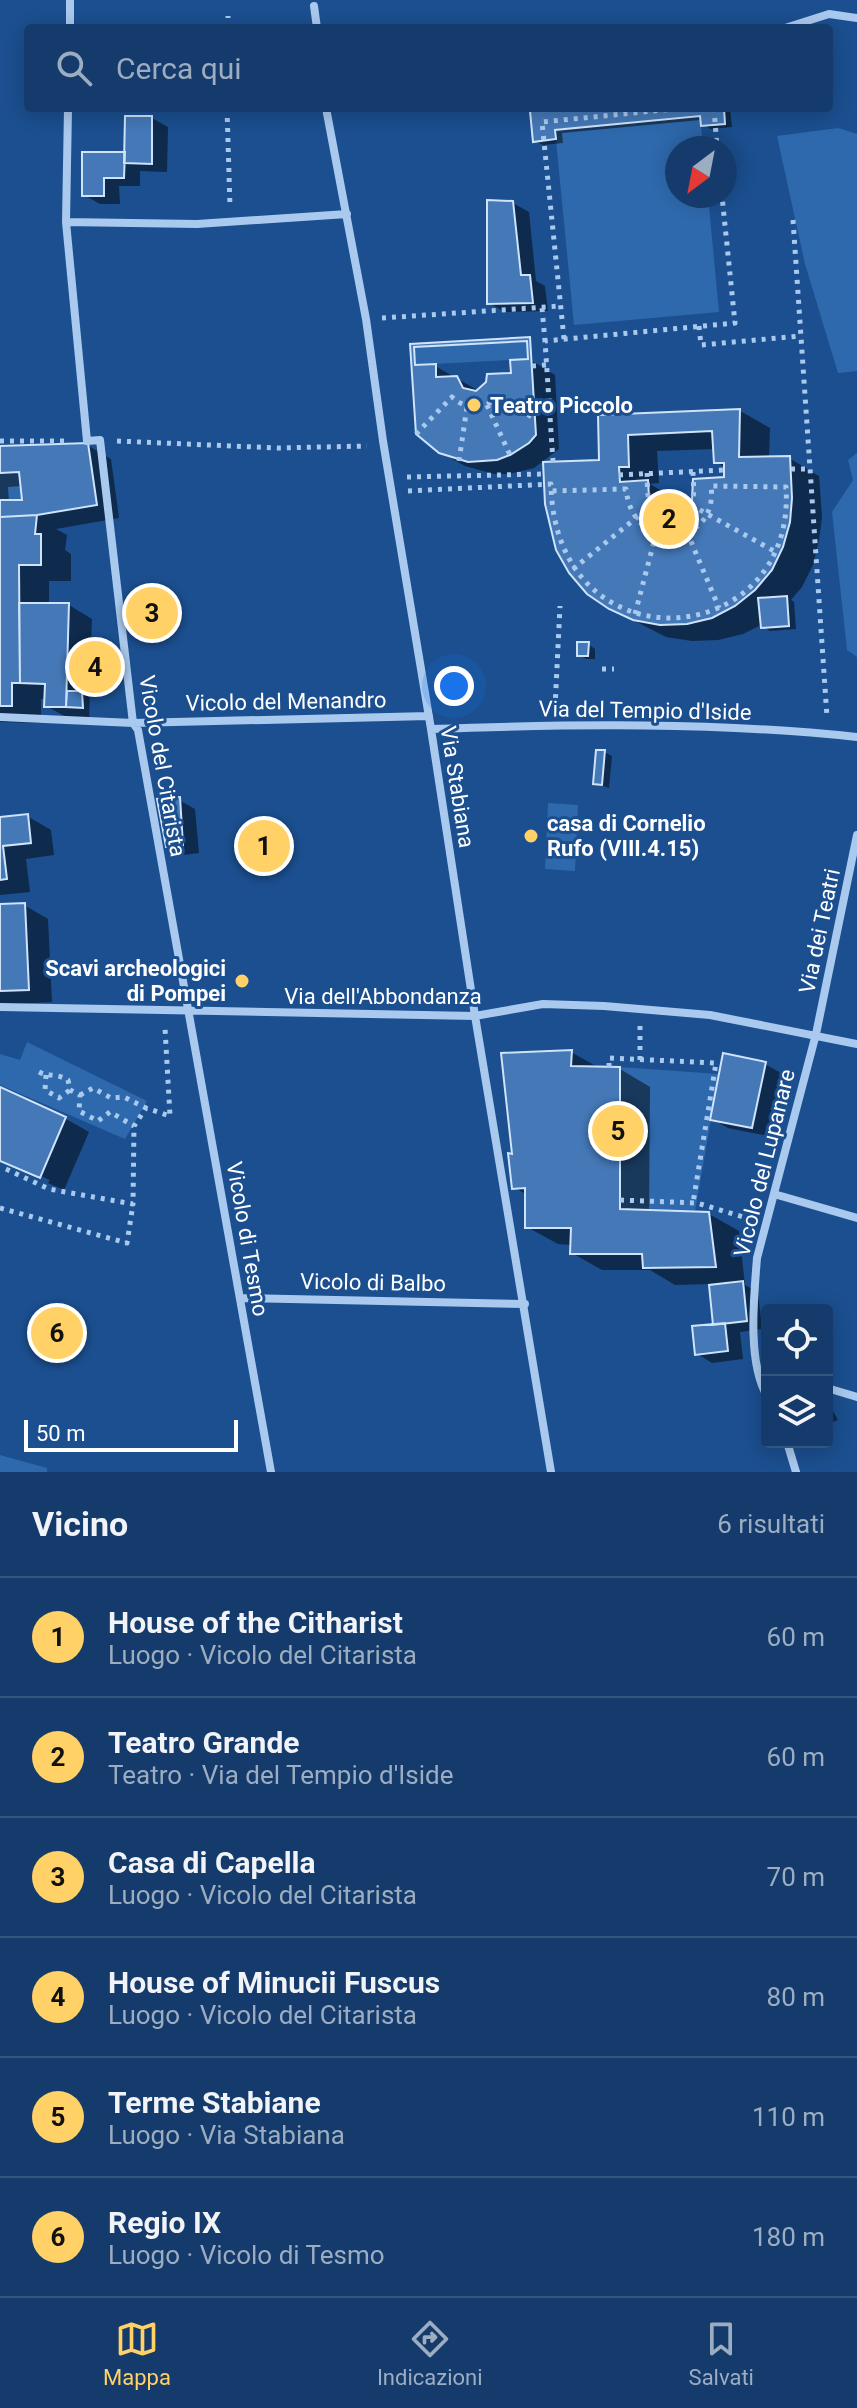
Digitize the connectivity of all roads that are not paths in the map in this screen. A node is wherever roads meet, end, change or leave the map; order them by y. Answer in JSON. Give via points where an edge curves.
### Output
{"nodes":[{"id":1,"x":70,"y":0,"type":"edge"},
{"id":2,"x":314,"y":6,"type":"dead end"},
{"id":3,"x":857,"y":18,"type":"edge"},
{"id":4,"x":70,"y":24,"type":"edge"},
{"id":5,"x":316,"y":24,"type":"edge"},
{"id":6,"x":798,"y":24,"type":"edge"},
{"id":7,"x":68,"y":112,"type":"edge"},
{"id":8,"x":327,"y":112,"type":"edge"},
{"id":9,"x":347,"y":214,"type":"junction"},
{"id":10,"x":66,"y":222,"type":"junction"},
{"id":11,"x":429,"y":716,"type":"junction"},
{"id":12,"x":0,"y":717,"type":"edge"},
{"id":13,"x":133,"y":723,"type":"junction"},
{"id":14,"x":431,"y":729,"type":"junction"},
{"id":15,"x":857,"y":737,"type":"edge"},
{"id":16,"x":857,"y":835,"type":"edge"},
{"id":17,"x":0,"y":1007,"type":"edge"},
{"id":18,"x":189,"y":1012,"type":"junction"},
{"id":19,"x":475,"y":1016,"type":"junction"},
{"id":20,"x":816,"y":1034,"type":"junction"},
{"id":21,"x":857,"y":1044,"type":"edge"},
{"id":22,"x":774,"y":1194,"type":"junction"},
{"id":23,"x":857,"y":1218,"type":"edge"},
{"id":24,"x":240,"y":1298,"type":"junction"},
{"id":25,"x":525,"y":1304,"type":"junction"},
{"id":26,"x":757,"y":1366,"type":"junction"},
{"id":27,"x":761,"y":1367,"type":"edge"},
{"id":28,"x":761,"y":1378,"type":"edge"},
{"id":29,"x":833,"y":1390,"type":"edge"},
{"id":30,"x":857,"y":1397,"type":"edge"},
{"id":31,"x":789,"y":1448,"type":"edge"},
{"id":32,"x":271,"y":1472,"type":"edge"},
{"id":33,"x":551,"y":1472,"type":"edge"},
{"id":34,"x":796,"y":1472,"type":"edge"}],
"edges":[{"from":1,"to":4,"type":"street"},
{"from":2,"to":5,"type":"street"},
{"from":3,"to":6,"type":"street","via":[[829,14]]},
{"from":7,"to":10,"type":"street"},
{"from":8,"to":9,"type":"street","name":"Via Stabiana"},
{"from":9,"to":10,"type":"street","via":[[224,223]]},
{"from":9,"to":11,"type":"street","name":"Via Stabiana"},
{"from":10,"to":13,"type":"street","name":"Vicolo del Citarista","via":[[87,441],[100,440]]},
{"from":11,"to":13,"type":"street","name":"Vicolo del Menandro"},
{"from":11,"to":14,"type":"street","name":"Via Stabiana"},
{"from":12,"to":13,"type":"street","name":"Vicolo del Menandro"},
{"from":13,"to":18,"type":"street","name":"Vicolo del Citarista"},
{"from":14,"to":15,"type":"street","name":"Via del Tempio d'Iside","via":[[688,726]]},
{"from":14,"to":19,"type":"street","name":"Via Stabiana"},
{"from":16,"to":20,"type":"street","name":"Via dei Teatri"},
{"from":17,"to":18,"type":"street","name":"Via dell'Abbondanza"},
{"from":18,"to":19,"type":"street","name":"Via dell'Abbondanza"},
{"from":18,"to":24,"type":"street","name":"Vicolo di Tesmo"},
{"from":19,"to":20,"type":"street","name":"Via dell'Abbondanza","via":[[543,1004],[639,1009]]},
{"from":19,"to":25,"type":"street","name":"Via Stabiana"},
{"from":20,"to":21,"type":"street","name":"Via dell'Abbondanza"},
{"from":20,"to":22,"type":"street","name":"Vicolo del Lupanare"},
{"from":22,"to":23,"type":"street"},
{"from":22,"to":26,"type":"street","name":"Vicolo del Lupanare","via":[[757,1258]]},
{"from":24,"to":25,"type":"street","name":"Vicolo di Balbo"},
{"from":24,"to":32,"type":"street","name":"Vicolo di Tesmo"},
{"from":25,"to":33,"type":"street","name":"Via Stabiana"},
{"from":26,"to":27,"type":"street"},
{"from":26,"to":28,"type":"street","name":"Vicolo del Lupanare"},
{"from":29,"to":30,"type":"street"},
{"from":31,"to":34,"type":"street"}]}
